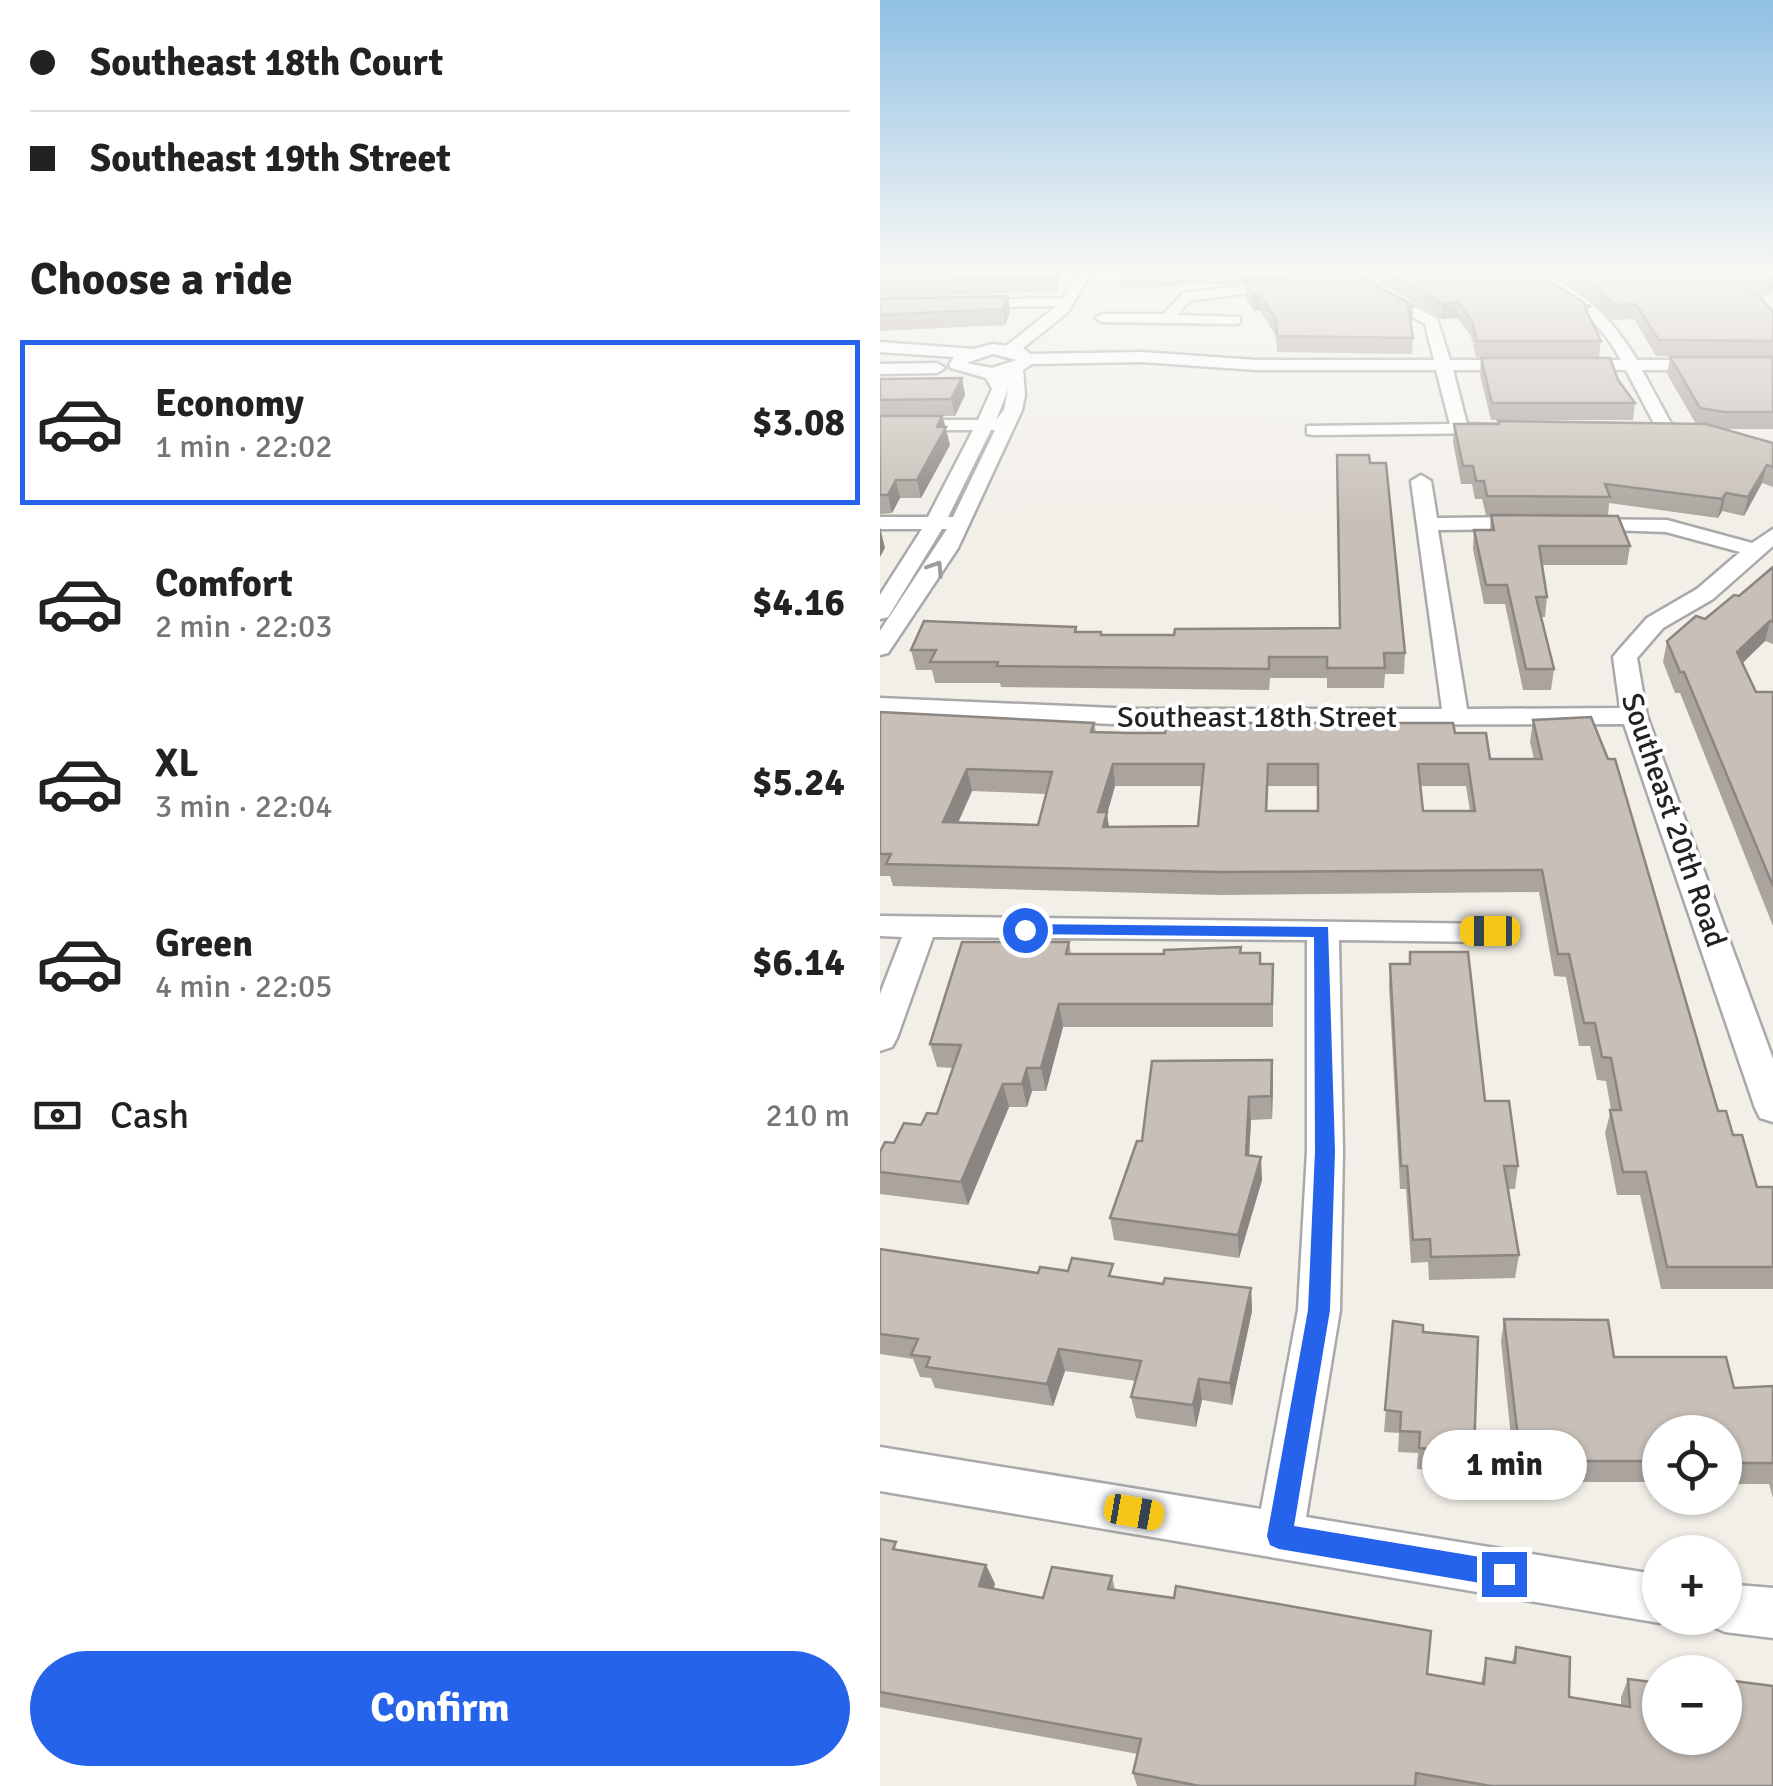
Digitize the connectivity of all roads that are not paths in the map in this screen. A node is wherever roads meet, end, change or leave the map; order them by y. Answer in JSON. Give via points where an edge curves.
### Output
{"nodes":[{"id":1,"x":925,"y":354,"type":"edge"},
{"id":2,"x":1021,"y":354,"type":"edge"},
{"id":3,"x":1442,"y":354,"type":"edge"},
{"id":4,"x":1625,"y":354,"type":"edge"},
{"id":5,"x":1017,"y":359,"type":"junction"},
{"id":6,"x":965,"y":360,"type":"junction"},
{"id":7,"x":1556,"y":365,"type":"edge"},
{"id":8,"x":1631,"y":365,"type":"junction"},
{"id":9,"x":1773,"y":365,"type":"edge"},
{"id":10,"x":1445,"y":366,"type":"junction"},
{"id":11,"x":1538,"y":366,"type":"edge"},
{"id":12,"x":880,"y":369,"type":"edge"},
{"id":13,"x":992,"y":373,"type":"junction"},
{"id":14,"x":880,"y":425,"type":"edge"},
{"id":15,"x":995,"y":425,"type":"junction"},
{"id":16,"x":1687,"y":429,"type":"edge"},
{"id":17,"x":1313,"y":430,"type":"dead end"},
{"id":18,"x":1460,"y":430,"type":"junction"},
{"id":19,"x":1516,"y":430,"type":"edge"},
{"id":20,"x":1421,"y":481,"type":"dead end"},
{"id":21,"x":880,"y":523,"type":"edge"},
{"id":22,"x":935,"y":523,"type":"junction"},
{"id":23,"x":960,"y":523,"type":"junction"},
{"id":24,"x":1428,"y":524,"type":"junction"},
{"id":25,"x":1764,"y":543,"type":"edge"},
{"id":26,"x":880,"y":612,"type":"edge"},
{"id":27,"x":880,"y":648,"type":"edge"},
{"id":28,"x":880,"y":706,"type":"edge"},
{"id":29,"x":1456,"y":716,"type":"junction"},
{"id":30,"x":1634,"y":716,"type":"junction"},
{"id":31,"x":880,"y":926,"type":"edge"},
{"id":32,"x":920,"y":927,"type":"junction"},
{"id":33,"x":1490,"y":931,"type":"dead end"},
{"id":34,"x":1322,"y":932,"type":"junction"},
{"id":35,"x":880,"y":1038,"type":"edge"},
{"id":36,"x":1773,"y":1108,"type":"edge"},
{"id":37,"x":880,"y":1469,"type":"edge"},
{"id":38,"x":1279,"y":1536,"type":"junction"},
{"id":39,"x":1642,"y":1596,"type":"edge"},
{"id":40,"x":1742,"y":1610,"type":"edge"},
{"id":41,"x":1773,"y":1613,"type":"edge"}],
"edges":[{"from":1,"to":6,"type":"street"},
{"from":2,"to":5,"type":"street"},
{"from":3,"to":10,"type":"street"},
{"from":4,"to":8,"type":"street"},
{"from":5,"to":6,"type":"street"},
{"from":5,"to":10,"type":"street","via":[[1243,356]]},
{"from":5,"to":13,"type":"street"},
{"from":5,"to":15,"type":"street","via":[[1017,395]]},
{"from":6,"to":12,"type":"street"},
{"from":6,"to":13,"type":"street"},
{"from":7,"to":8,"type":"street"},
{"from":8,"to":9,"type":"street"},
{"from":8,"to":16,"type":"street","via":[[1656,429]]},
{"from":10,"to":11,"type":"street"},
{"from":10,"to":18,"type":"street"},
{"from":13,"to":15,"type":"street","via":[[1000,389]]},
{"from":14,"to":15,"type":"street"},
{"from":15,"to":22,"type":"street"},
{"from":15,"to":23,"type":"street"},
{"from":17,"to":18,"type":"street"},
{"from":18,"to":19,"type":"street"},
{"from":20,"to":24,"type":"street"},
{"from":21,"to":22,"type":"street"},
{"from":22,"to":23,"type":"street"},
{"from":22,"to":26,"type":"street"},
{"from":27,"to":23,"type":"street","one_way":true},
{"from":24,"to":25,"type":"street","via":[[1667,526]]},
{"from":24,"to":29,"type":"street"},
{"from":25,"to":30,"type":"street","name":"Southeast 20th Road","via":[[1705,594],[1637,639],[1625,657]]},
{"from":28,"to":29,"type":"street","name":"Southeast 18th Street","via":[[1137,717]]},
{"from":29,"to":30,"type":"street","name":"Southeast 18th Street"},
{"from":30,"to":36,"type":"street","name":"Southeast 20th Road"},
{"from":31,"to":32,"type":"street"},
{"from":32,"to":34,"type":"street"},
{"from":32,"to":35,"type":"street"},
{"from":33,"to":34,"type":"street"},
{"from":34,"to":38,"type":"street","via":[[1319,1310]]},
{"from":37,"to":38,"type":"street"},
{"from":38,"to":39,"type":"street"},
{"from":40,"to":41,"type":"street"}]}
